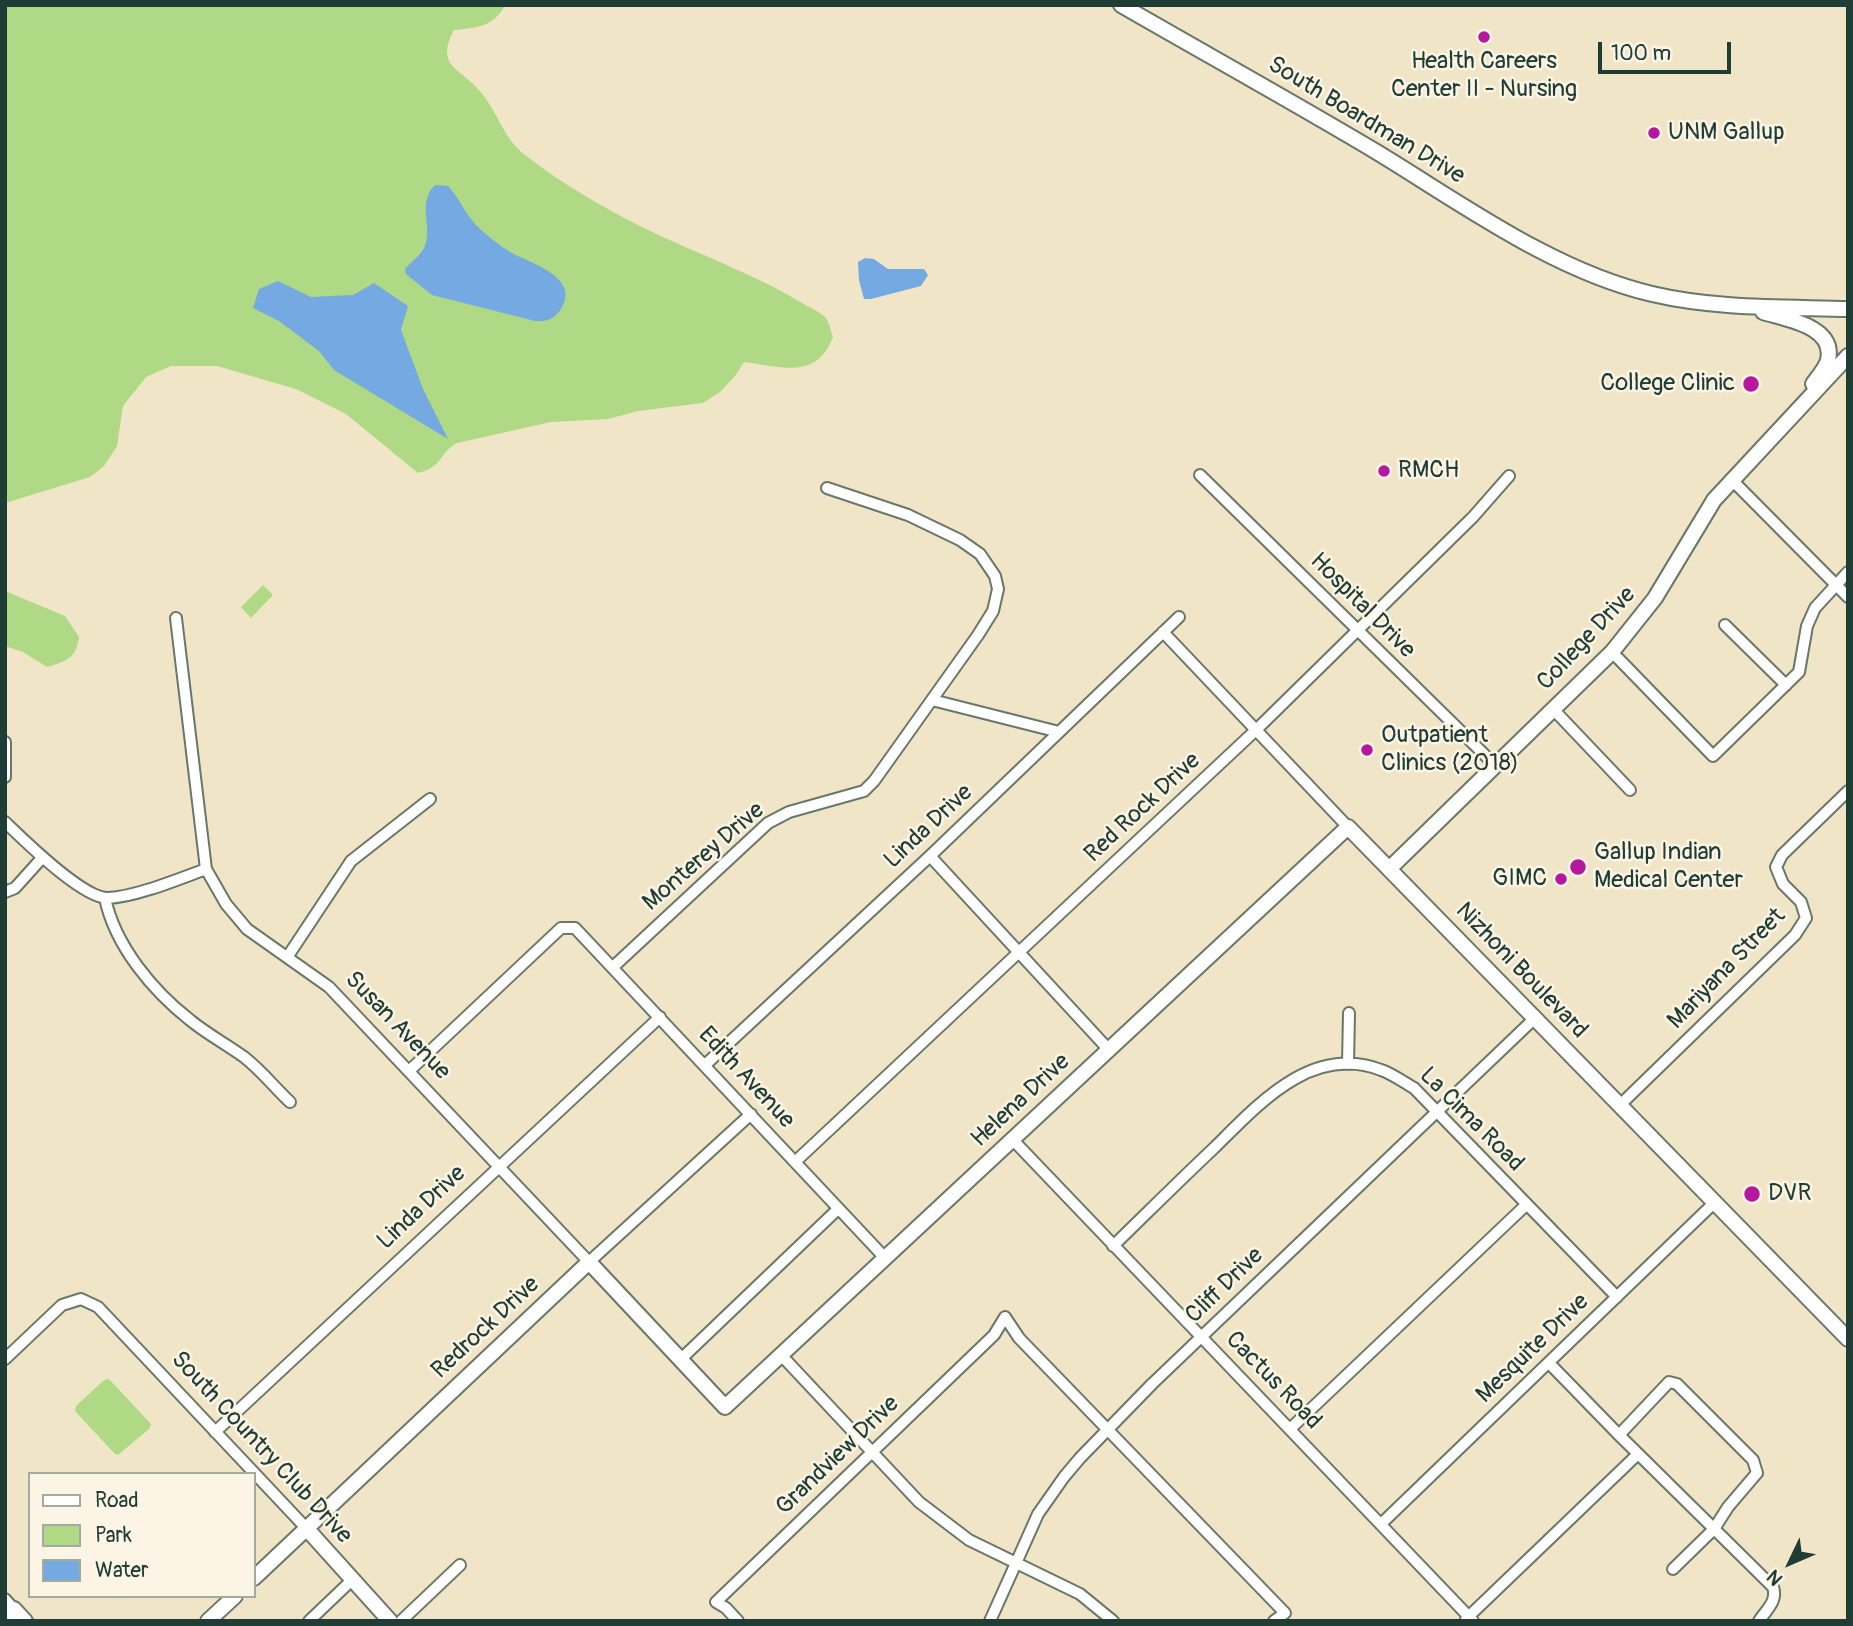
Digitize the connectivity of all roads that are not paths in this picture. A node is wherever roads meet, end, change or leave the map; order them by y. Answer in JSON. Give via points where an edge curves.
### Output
{"nodes":[{"id":1,"x":1121,"y":5,"type":"edge"},
{"id":2,"x":1745,"y":306,"type":"junction"},
{"id":3,"x":1848,"y":309,"type":"edge"},
{"id":4,"x":1848,"y":356,"type":"edge"},
{"id":5,"x":1798,"y":408,"type":"junction"},
{"id":6,"x":1200,"y":475,"type":"dead end"},
{"id":7,"x":1509,"y":476,"type":"dead end"},
{"id":8,"x":1731,"y":479,"type":"junction"},
{"id":9,"x":827,"y":488,"type":"dead end"},
{"id":10,"x":1848,"y":572,"type":"edge"},
{"id":11,"x":1835,"y":584,"type":"junction"},
{"id":12,"x":1848,"y":597,"type":"edge"},
{"id":13,"x":1178,"y":617,"type":"dead end"},
{"id":14,"x":176,"y":618,"type":"dead end"},
{"id":15,"x":1725,"y":625,"type":"dead end"},
{"id":16,"x":1357,"y":630,"type":"junction"},
{"id":17,"x":1163,"y":632,"type":"junction"},
{"id":18,"x":1612,"y":652,"type":"junction"},
{"id":19,"x":1786,"y":685,"type":"junction"},
{"id":20,"x":932,"y":700,"type":"junction"},
{"id":21,"x":1553,"y":709,"type":"junction"},
{"id":22,"x":1257,"y":729,"type":"junction"},
{"id":23,"x":1059,"y":732,"type":"junction"},
{"id":24,"x":5,"y":742,"type":"edge"},
{"id":25,"x":1496,"y":766,"type":"junction"},
{"id":26,"x":5,"y":777,"type":"edge"},
{"id":27,"x":1630,"y":790,"type":"dead end"},
{"id":28,"x":1848,"y":792,"type":"edge"},
{"id":29,"x":430,"y":799,"type":"dead end"},
{"id":30,"x":5,"y":822,"type":"edge"},
{"id":31,"x":1348,"y":827,"type":"junction"},
{"id":32,"x":930,"y":856,"type":"junction"},
{"id":33,"x":42,"y":858,"type":"junction"},
{"id":34,"x":206,"y":869,"type":"junction"},
{"id":35,"x":1389,"y":869,"type":"junction"},
{"id":36,"x":5,"y":892,"type":"edge"},
{"id":37,"x":105,"y":898,"type":"junction"},
{"id":38,"x":1019,"y":953,"type":"junction"},
{"id":39,"x":288,"y":956,"type":"junction"},
{"id":40,"x":613,"y":967,"type":"junction"},
{"id":41,"x":1349,"y":1013,"type":"dead end"},
{"id":42,"x":660,"y":1017,"type":"junction"},
{"id":43,"x":1536,"y":1017,"type":"junction"},
{"id":44,"x":1109,"y":1050,"type":"junction"},
{"id":45,"x":1348,"y":1064,"type":"junction"},
{"id":46,"x":705,"y":1065,"type":"junction"},
{"id":47,"x":410,"y":1070,"type":"junction"},
{"id":48,"x":290,"y":1102,"type":"dead end"},
{"id":49,"x":1619,"y":1106,"type":"junction"},
{"id":50,"x":1437,"y":1112,"type":"junction"},
{"id":51,"x":751,"y":1114,"type":"junction"},
{"id":52,"x":1013,"y":1140,"type":"junction"},
{"id":53,"x":796,"y":1161,"type":"junction"},
{"id":54,"x":498,"y":1166,"type":"junction"},
{"id":55,"x":1714,"y":1203,"type":"junction"},
{"id":56,"x":1526,"y":1205,"type":"junction"},
{"id":57,"x":838,"y":1209,"type":"junction"},
{"id":58,"x":1113,"y":1246,"type":"junction"},
{"id":59,"x":886,"y":1259,"type":"junction"},
{"id":60,"x":589,"y":1262,"type":"junction"},
{"id":61,"x":1617,"y":1297,"type":"junction"},
{"id":62,"x":1202,"y":1338,"type":"junction"},
{"id":63,"x":1848,"y":1339,"type":"edge"},
{"id":64,"x":782,"y":1356,"type":"junction"},
{"id":65,"x":5,"y":1359,"type":"edge"},
{"id":66,"x":680,"y":1360,"type":"junction"},
{"id":67,"x":1549,"y":1363,"type":"junction"},
{"id":68,"x":725,"y":1407,"type":"joint"},
{"id":69,"x":1107,"y":1429,"type":"junction"},
{"id":70,"x":1290,"y":1429,"type":"junction"},
{"id":71,"x":215,"y":1432,"type":"junction"},
{"id":72,"x":1619,"y":1435,"type":"junction"},
{"id":73,"x":872,"y":1453,"type":"junction"},
{"id":74,"x":1638,"y":1454,"type":"junction"},
{"id":75,"x":253,"y":1472,"type":"edge"},
{"id":76,"x":256,"y":1475,"type":"edge"},
{"id":77,"x":1381,"y":1524,"type":"junction"},
{"id":78,"x":307,"y":1528,"type":"junction"},
{"id":79,"x":1714,"y":1529,"type":"junction"},
{"id":80,"x":1016,"y":1562,"type":"junction"},
{"id":81,"x":460,"y":1565,"type":"dead end"},
{"id":82,"x":1673,"y":1569,"type":"dead end"},
{"id":83,"x":256,"y":1576,"type":"edge"},
{"id":84,"x":352,"y":1580,"type":"junction"},
{"id":85,"x":232,"y":1598,"type":"edge"},
{"id":86,"x":8,"y":1608,"type":"edge"},
{"id":87,"x":1469,"y":1619,"type":"edge"},
{"id":88,"x":209,"y":1620,"type":"edge"},
{"id":89,"x":25,"y":1621,"type":"edge"},
{"id":90,"x":309,"y":1621,"type":"edge"},
{"id":91,"x":390,"y":1621,"type":"edge"},
{"id":92,"x":401,"y":1621,"type":"edge"},
{"id":93,"x":737,"y":1621,"type":"edge"},
{"id":94,"x":990,"y":1621,"type":"edge"},
{"id":95,"x":1113,"y":1621,"type":"edge"},
{"id":96,"x":1274,"y":1621,"type":"edge"},
{"id":97,"x":1759,"y":1621,"type":"edge"}],
"edges":[{"from":1,"to":2,"type":"main road","name":"South Boardman Drive","via":[[1519,239],[1589,274],[1651,294]]},
{"from":2,"to":3,"type":"main road"},
{"from":2,"to":5,"type":"main road","via":[[1818,330],[1826,342],[1828,360]]},
{"from":4,"to":5,"type":"main road","name":"College Drive"},
{"from":5,"to":8,"type":"main road","name":"College Drive"},
{"from":6,"to":16,"type":"street","name":"Hospital Drive"},
{"from":7,"to":16,"type":"street","name":"Red Rock Drive"},
{"from":8,"to":11,"type":"street"},
{"from":8,"to":18,"type":"main road","name":"College Drive","via":[[1655,598]]},
{"from":9,"to":20,"type":"street","name":"Monterey Drive","via":[[908,515],[960,540],[980,554],[995,576],[998,589],[993,611]]},
{"from":10,"to":11,"type":"street"},
{"from":11,"to":12,"type":"street"},
{"from":11,"to":19,"type":"street","via":[[1815,608],[1798,672]]},
{"from":13,"to":17,"type":"street","name":"Linda Drive"},
{"from":14,"to":34,"type":"street","name":"Susan Avenue"},
{"from":15,"to":19,"type":"street"},
{"from":16,"to":22,"type":"street","name":"Red Rock Drive"},
{"from":16,"to":25,"type":"street","name":"Hospital Drive"},
{"from":17,"to":22,"type":"street","name":"Nizhoni Boulevard"},
{"from":17,"to":23,"type":"street","name":"Linda Drive"},
{"from":18,"to":19,"type":"street","via":[[1713,756]]},
{"from":18,"to":21,"type":"main road","name":"College Drive"},
{"from":20,"to":23,"type":"street"},
{"from":20,"to":40,"type":"street","name":"Monterey Drive","via":[[864,791],[768,823]]},
{"from":21,"to":25,"type":"main road","name":"College Drive"},
{"from":21,"to":27,"type":"street"},
{"from":22,"to":31,"type":"street","name":"Nizhoni Boulevard"},
{"from":22,"to":38,"type":"street","name":"Red Rock Drive"},
{"from":23,"to":32,"type":"street","name":"Linda Drive"},
{"from":24,"to":26,"type":"street"},
{"from":25,"to":35,"type":"main road","name":"College Drive"},
{"from":28,"to":49,"type":"street","name":"Mariyana Street","via":[[1782,855],[1776,867],[1783,884],[1801,902],[1806,918],[1795,935]]},
{"from":29,"to":39,"type":"street","via":[[351,860]]},
{"from":30,"to":33,"type":"street"},
{"from":31,"to":35,"type":"main road","name":"Nizhoni Boulevard"},
{"from":31,"to":44,"type":"main road","name":"Helena Drive"},
{"from":32,"to":38,"type":"street"},
{"from":32,"to":46,"type":"street","name":"Linda Drive"},
{"from":33,"to":36,"type":"street","via":[[15,888]]},
{"from":33,"to":37,"type":"street","via":[[76,884]]},
{"from":34,"to":37,"type":"street"},
{"from":34,"to":39,"type":"street","name":"Susan Avenue","via":[[247,929]]},
{"from":35,"to":43,"type":"main road","name":"Nizhoni Boulevard"},
{"from":37,"to":48,"type":"street","via":[[109,915],[134,960],[162,995],[246,1059]]},
{"from":38,"to":44,"type":"street"},
{"from":38,"to":53,"type":"street","name":"Red Rock Drive"},
{"from":39,"to":47,"type":"street","name":"Susan Avenue","via":[[329,987]]},
{"from":40,"to":42,"type":"street","name":"Edith Avenue"},
{"from":40,"to":47,"type":"street","name":"Edith Avenue","via":[[575,928],[561,928]]},
{"from":41,"to":45,"type":"street"},
{"from":42,"to":46,"type":"street","name":"Edith Avenue"},
{"from":42,"to":54,"type":"street","name":"Linda Drive"},
{"from":43,"to":49,"type":"main road","name":"Nizhoni Boulevard"},
{"from":43,"to":50,"type":"street","name":"Cliff Drive"},
{"from":44,"to":52,"type":"main road","name":"Helena Drive"},
{"from":45,"to":50,"type":"street","name":"La Cima Road","via":[[1380,1069],[1414,1088]]},
{"from":45,"to":58,"type":"street","name":"La Cima Road","via":[[1292,1079],[1263,1101]]},
{"from":46,"to":51,"type":"street","name":"Edith Avenue"},
{"from":47,"to":54,"type":"street","name":"Susan Avenue"},
{"from":49,"to":55,"type":"main road","name":"Nizhoni Boulevard"},
{"from":50,"to":56,"type":"street","name":"La Cima Road"},
{"from":50,"to":62,"type":"street","name":"Cliff Drive"},
{"from":51,"to":53,"type":"street","name":"Edith Avenue"},
{"from":51,"to":60,"type":"street","name":"Redrock Drive"},
{"from":52,"to":58,"type":"street","name":"Cactus Road"},
{"from":52,"to":59,"type":"main road","name":"Helena Drive"},
{"from":53,"to":57,"type":"street","name":"Edith Avenue"},
{"from":54,"to":60,"type":"street","name":"Susan Avenue"},
{"from":54,"to":71,"type":"street","name":"Linda Drive"},
{"from":55,"to":61,"type":"street","name":"Mesquite Drive"},
{"from":55,"to":63,"type":"main road","name":"Nizhoni Boulevard"},
{"from":56,"to":61,"type":"street","name":"La Cima Road"},
{"from":56,"to":70,"type":"street"},
{"from":57,"to":59,"type":"street","name":"Edith Avenue"},
{"from":57,"to":66,"type":"street"},
{"from":58,"to":62,"type":"street","name":"Cactus Road"},
{"from":59,"to":64,"type":"main road","name":"Helena Drive"},
{"from":60,"to":66,"type":"main road","name":"Susan Avenue"},
{"from":60,"to":78,"type":"main road","name":"Redrock Drive"},
{"from":61,"to":67,"type":"street","name":"Mesquite Drive"},
{"from":62,"to":69,"type":"street","name":"Cliff Drive"},
{"from":62,"to":70,"type":"street","name":"Cactus Road"},
{"from":64,"to":68,"type":"main road","name":"Helena Drive"},
{"from":64,"to":73,"type":"street"},
{"from":65,"to":71,"type":"street","name":"South Country Club Drive","via":[[62,1305],[81,1299],[98,1307]]},
{"from":66,"to":68,"type":"main road","name":"Susan Avenue"},
{"from":67,"to":72,"type":"street"},
{"from":67,"to":77,"type":"street","name":"Mesquite Drive"},
{"from":69,"to":73,"type":"street","name":"Grandview Drive","via":[[1019,1338],[1005,1317],[994,1335]]},
{"from":69,"to":80,"type":"street","name":"Cliff Drive","via":[[1051,1494]]},
{"from":69,"to":96,"type":"street","via":[[1285,1613]]},
{"from":70,"to":77,"type":"street","name":"Cactus Road"},
{"from":71,"to":75,"type":"street","name":"South Country Club Drive"},
{"from":72,"to":74,"type":"street"},
{"from":72,"to":79,"type":"street","via":[[1669,1382],[1699,1405],[1754,1460],[1757,1473]]},
{"from":73,"to":80,"type":"street","via":[[919,1502],[969,1540]]},
{"from":73,"to":93,"type":"street","name":"Grandview Drive","via":[[716,1602]]},
{"from":74,"to":79,"type":"street"},
{"from":74,"to":87,"type":"street"},
{"from":76,"to":78,"type":"street","name":"South Country Club Drive"},
{"from":77,"to":87,"type":"street","name":"Cactus Road"},
{"from":78,"to":83,"type":"main road","name":"Redrock Drive"},
{"from":78,"to":84,"type":"main road","name":"South Country Club Drive"},
{"from":79,"to":82,"type":"street"},
{"from":79,"to":97,"type":"street","via":[[1773,1587],[1773,1602]]},
{"from":80,"to":94,"type":"street","name":"Cliff Drive"},
{"from":80,"to":95,"type":"street","via":[[1080,1594]]},
{"from":81,"to":92,"type":"street"},
{"from":84,"to":90,"type":"street"},
{"from":84,"to":91,"type":"main road","name":"South Country Club Drive"},
{"from":85,"to":88,"type":"main road"},
{"from":86,"to":89,"type":"main road"}]}
